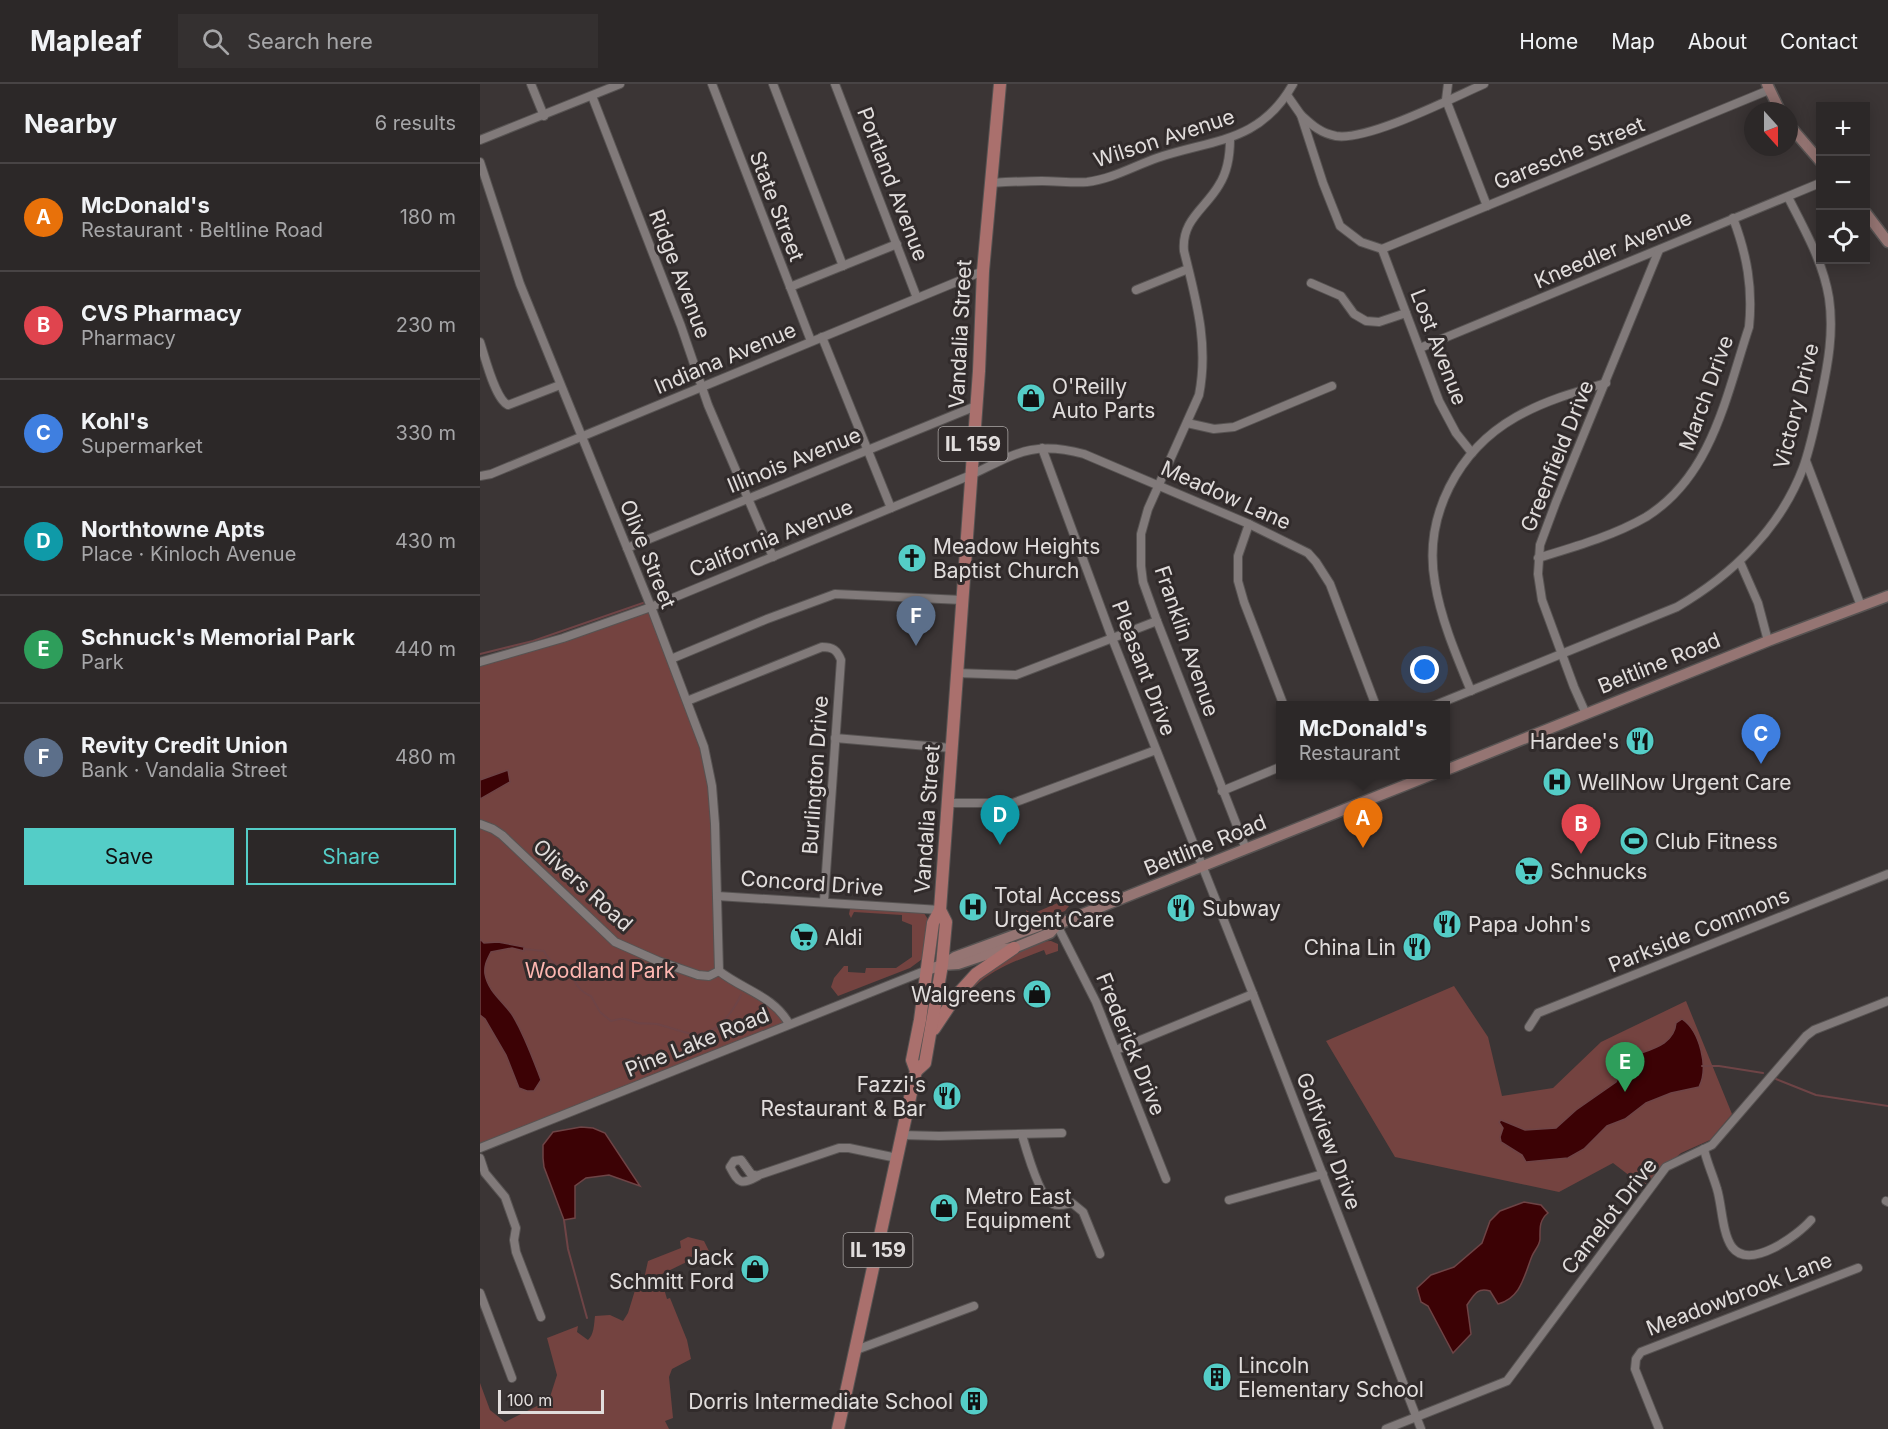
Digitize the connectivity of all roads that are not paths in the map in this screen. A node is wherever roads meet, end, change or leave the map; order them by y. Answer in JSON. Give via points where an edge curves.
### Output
{"nodes":[{"id":1,"x":531,"y":84,"type":"edge"},
{"id":2,"x":620,"y":84,"type":"edge"},
{"id":3,"x":712,"y":84,"type":"edge"},
{"id":4,"x":773,"y":84,"type":"edge"},
{"id":5,"x":835,"y":84,"type":"edge"},
{"id":6,"x":1000,"y":84,"type":"edge"},
{"id":7,"x":1293,"y":84,"type":"edge"},
{"id":8,"x":1448,"y":84,"type":"edge"},
{"id":9,"x":1484,"y":84,"type":"edge"},
{"id":10,"x":1768,"y":87,"type":"edge"},
{"id":11,"x":1287,"y":94,"type":"junction"},
{"id":12,"x":592,"y":96,"type":"junction"},
{"id":13,"x":1446,"y":100,"type":"junction"},
{"id":14,"x":1776,"y":102,"type":"edge"},
{"id":15,"x":1301,"y":115,"type":"junction"},
{"id":16,"x":544,"y":116,"type":"junction"},
{"id":17,"x":1798,"y":135,"type":"edge"},
{"id":18,"x":1230,"y":139,"type":"junction"},
{"id":19,"x":480,"y":140,"type":"edge"},
{"id":20,"x":1817,"y":156,"type":"edge"},
{"id":21,"x":480,"y":162,"type":"edge"},
{"id":22,"x":991,"y":183,"type":"junction"},
{"id":23,"x":1816,"y":185,"type":"edge"},
{"id":24,"x":1788,"y":197,"type":"junction"},
{"id":25,"x":1487,"y":206,"type":"junction"},
{"id":26,"x":1733,"y":218,"type":"junction"},
{"id":27,"x":1870,"y":218,"type":"edge"},
{"id":28,"x":1888,"y":242,"type":"edge"},
{"id":29,"x":897,"y":244,"type":"junction"},
{"id":30,"x":1382,"y":249,"type":"junction"},
{"id":31,"x":1659,"y":249,"type":"junction"},
{"id":32,"x":843,"y":266,"type":"junction"},
{"id":33,"x":1188,"y":269,"type":"junction"},
{"id":34,"x":983,"y":271,"type":"junction"},
{"id":35,"x":1311,"y":284,"type":"dead end"},
{"id":36,"x":790,"y":288,"type":"junction"},
{"id":37,"x":1136,"y":290,"type":"dead end"},
{"id":38,"x":917,"y":298,"type":"junction"},
{"id":39,"x":1406,"y":313,"type":"junction"},
{"id":40,"x":822,"y":337,"type":"junction"},
{"id":41,"x":811,"y":341,"type":"junction"},
{"id":42,"x":480,"y":342,"type":"edge"},
{"id":43,"x":1420,"y":348,"type":"junction"},
{"id":44,"x":1606,"y":383,"type":"junction"},
{"id":45,"x":560,"y":385,"type":"junction"},
{"id":46,"x":1332,"y":386,"type":"dead end"},
{"id":47,"x":702,"y":387,"type":"junction"},
{"id":48,"x":976,"y":405,"type":"junction"},
{"id":49,"x":1187,"y":423,"type":"junction"},
{"id":50,"x":581,"y":437,"type":"junction"},
{"id":51,"x":1042,"y":448,"type":"junction"},
{"id":52,"x":867,"y":449,"type":"junction"},
{"id":53,"x":1472,"y":453,"type":"junction"},
{"id":54,"x":1806,"y":461,"type":"junction"},
{"id":55,"x":971,"y":475,"type":"junction"},
{"id":56,"x":480,"y":476,"type":"edge"},
{"id":57,"x":1159,"y":485,"type":"junction"},
{"id":58,"x":746,"y":498,"type":"junction"},
{"id":59,"x":891,"y":508,"type":"junction"},
{"id":60,"x":1249,"y":524,"type":"junction"},
{"id":61,"x":627,"y":548,"type":"junction"},
{"id":62,"x":773,"y":557,"type":"junction"},
{"id":63,"x":1538,"y":558,"type":"junction"},
{"id":64,"x":1740,"y":562,"type":"junction"},
{"id":65,"x":1888,"y":596,"type":"edge"},
{"id":66,"x":962,"y":600,"type":"junction"},
{"id":67,"x":1861,"y":606,"type":"junction"},
{"id":68,"x":651,"y":607,"type":"junction"},
{"id":69,"x":1157,"y":621,"type":"junction"},
{"id":70,"x":1112,"y":638,"type":"junction"},
{"id":71,"x":1768,"y":641,"type":"junction"},
{"id":72,"x":1562,"y":655,"type":"junction"},
{"id":73,"x":671,"y":659,"type":"junction"},
{"id":74,"x":480,"y":662,"type":"edge"},
{"id":75,"x":956,"y":673,"type":"junction"},
{"id":76,"x":1471,"y":691,"type":"junction"},
{"id":77,"x":687,"y":701,"type":"junction"},
{"id":78,"x":1282,"y":701,"type":"edge"},
{"id":79,"x":1374,"y":701,"type":"edge"},
{"id":80,"x":1444,"y":701,"type":"edge"},
{"id":81,"x":1586,"y":714,"type":"junction"},
{"id":82,"x":835,"y":738,"type":"junction"},
{"id":83,"x":951,"y":748,"type":"junction"},
{"id":84,"x":1156,"y":750,"type":"junction"},
{"id":85,"x":1450,"y":768,"type":"edge"},
{"id":86,"x":1276,"y":769,"type":"edge"},
{"id":87,"x":1421,"y":779,"type":"edge"},
{"id":88,"x":1222,"y":791,"type":"junction"},
{"id":89,"x":947,"y":803,"type":"junction"},
{"id":90,"x":480,"y":824,"type":"edge"},
{"id":91,"x":1246,"y":849,"type":"junction"},
{"id":92,"x":1203,"y":866,"type":"junction"},
{"id":93,"x":1888,"y":874,"type":"edge"},
{"id":94,"x":717,"y":896,"type":"junction"},
{"id":95,"x":824,"y":901,"type":"junction"},
{"id":96,"x":940,"y":910,"type":"junction"},
{"id":97,"x":1058,"y":925,"type":"junction"},
{"id":98,"x":1014,"y":948,"type":"junction"},
{"id":99,"x":942,"y":965,"type":"junction"},
{"id":100,"x":927,"y":970,"type":"junction"},
{"id":101,"x":719,"y":971,"type":"junction"},
{"id":102,"x":1253,"y":994,"type":"junction"},
{"id":103,"x":1888,"y":1001,"type":"edge"},
{"id":104,"x":789,"y":1024,"type":"junction"},
{"id":105,"x":1530,"y":1027,"type":"dead end"},
{"id":106,"x":930,"y":1035,"type":"junction"},
{"id":107,"x":1116,"y":1050,"type":"junction"},
{"id":108,"x":916,"y":1071,"type":"junction"},
{"id":109,"x":1062,"y":1133,"type":"dead end"},
{"id":110,"x":901,"y":1135,"type":"junction"},
{"id":111,"x":1022,"y":1135,"type":"junction"},
{"id":112,"x":480,"y":1148,"type":"edge"},
{"id":113,"x":1704,"y":1149,"type":"junction"},
{"id":114,"x":480,"y":1158,"type":"edge"},
{"id":115,"x":897,"y":1158,"type":"junction"},
{"id":116,"x":1323,"y":1174,"type":"junction"},
{"id":117,"x":758,"y":1176,"type":"dead end"},
{"id":118,"x":1166,"y":1179,"type":"dead end"},
{"id":119,"x":1229,"y":1200,"type":"dead end"},
{"id":120,"x":1811,"y":1220,"type":"dead end"},
{"id":121,"x":1100,"y":1254,"type":"dead end"},
{"id":122,"x":1858,"y":1268,"type":"dead end"},
{"id":123,"x":480,"y":1293,"type":"edge"},
{"id":124,"x":974,"y":1306,"type":"dead end"},
{"id":125,"x":542,"y":1317,"type":"dead end"},
{"id":126,"x":856,"y":1350,"type":"junction"},
{"id":127,"x":512,"y":1378,"type":"dead end"},
{"id":128,"x":1416,"y":1418,"type":"junction"},
{"id":129,"x":838,"y":1429,"type":"edge"},
{"id":130,"x":1386,"y":1429,"type":"edge"},
{"id":131,"x":1421,"y":1429,"type":"edge"},
{"id":132,"x":1659,"y":1429,"type":"edge"}],
"edges":[{"from":1,"to":16,"type":"street"},
{"from":2,"to":12,"type":"street"},
{"from":3,"to":36,"type":"street","name":"State Street"},
{"from":4,"to":32,"type":"street"},
{"from":5,"to":29,"type":"street","name":"Portland Avenue"},
{"from":6,"to":22,"type":"main road","name":"Vandalia Street","number":"IL 159"},
{"from":7,"to":11,"type":"street","name":"Wilson Avenue"},
{"from":8,"to":13,"type":"street"},
{"from":9,"to":13,"type":"street"},
{"from":10,"to":14,"type":"main road"},
{"from":10,"to":25,"type":"street","name":"Garesche Street"},
{"from":11,"to":15,"type":"street"},
{"from":11,"to":18,"type":"street","name":"Wilson Avenue","via":[[1267,116]]},
{"from":12,"to":16,"type":"street"},
{"from":12,"to":47,"type":"street","name":"Ridge Avenue"},
{"from":13,"to":15,"type":"street","via":[[1355,136],[1326,134]]},
{"from":13,"to":25,"type":"street"},
{"from":15,"to":30,"type":"street","via":[[1340,226],[1361,242]]},
{"from":16,"to":19,"type":"street"},
{"from":17,"to":20,"type":"main road"},
{"from":18,"to":22,"type":"street","name":"Wilson Avenue","via":[[1170,154],[1099,180]]},
{"from":18,"to":33,"type":"street","name":"Franklin Avenue","via":[[1228,162],[1218,187],[1187,227],[1183,246]]},
{"from":21,"to":45,"type":"street","name":"Olive Street","via":[[504,240]]},
{"from":22,"to":34,"type":"main road","name":"Vandalia Street","number":"IL 159"},
{"from":23,"to":24,"type":"street","name":"Kneedler Avenue"},
{"from":24,"to":26,"type":"street","name":"Kneedler Avenue"},
{"from":24,"to":54,"type":"street","name":"Victory Drive","via":[[1820,262],[1831,315],[1828,363]]},
{"from":25,"to":30,"type":"street","name":"Garesche Street"},
{"from":26,"to":31,"type":"street","name":"Kneedler Avenue"},
{"from":26,"to":63,"type":"street","name":"March Drive","via":[[1747,261],[1751,310],[1749,327],[1706,452],[1671,498],[1644,518]]},
{"from":27,"to":28,"type":"main road"},
{"from":29,"to":32,"type":"street"},
{"from":29,"to":38,"type":"street","name":"Portland Avenue"},
{"from":30,"to":39,"type":"street","name":"Lost Avenue"},
{"from":31,"to":43,"type":"street","name":"Kneedler Avenue"},
{"from":31,"to":44,"type":"street","name":"Greenfield Drive"},
{"from":32,"to":36,"type":"street"},
{"from":33,"to":37,"type":"street"},
{"from":33,"to":49,"type":"street","name":"Franklin Avenue","via":[[1202,330],[1204,361],[1199,395]]},
{"from":34,"to":38,"type":"street","name":"Indiana Avenue"},
{"from":34,"to":48,"type":"main road","name":"Vandalia Street","number":"IL 159"},
{"from":35,"to":39,"type":"street","via":[[1341,296],[1354,314],[1366,321],[1379,322]]},
{"from":36,"to":41,"type":"street","name":"State Street"},
{"from":38,"to":40,"type":"street","name":"Indiana Avenue"},
{"from":39,"to":43,"type":"street","name":"Lost Avenue"},
{"from":40,"to":41,"type":"street","name":"Indiana Avenue"},
{"from":40,"to":52,"type":"street"},
{"from":41,"to":47,"type":"street","name":"Indiana Avenue"},
{"from":42,"to":45,"type":"street","via":[[505,404]]},
{"from":43,"to":53,"type":"street","name":"Lost Avenue","via":[[1447,417]]},
{"from":44,"to":53,"type":"street","via":[[1529,410],[1498,429]]},
{"from":44,"to":63,"type":"street","name":"Greenfield Drive","via":[[1544,531]]},
{"from":45,"to":50,"type":"street","name":"Olive Street"},
{"from":46,"to":49,"type":"street","via":[[1234,427],[1214,429]]},
{"from":47,"to":50,"type":"street","name":"Indiana Avenue"},
{"from":47,"to":58,"type":"street","name":"Ridge Avenue"},
{"from":48,"to":52,"type":"street","name":"Illinois Avenue"},
{"from":48,"to":55,"type":"main road","name":"Vandalia Street","number":"IL 159"},
{"from":49,"to":57,"type":"street","name":"Franklin Avenue"},
{"from":50,"to":56,"type":"street","name":"Indiana Avenue"},
{"from":50,"to":61,"type":"street","name":"Olive Street"},
{"from":51,"to":55,"type":"street","name":"Meadow Lane","via":[[1022,451]]},
{"from":51,"to":57,"type":"street","name":"Meadow Lane","via":[[1084,454]]},
{"from":51,"to":70,"type":"street","name":"Pleasant Drive"},
{"from":52,"to":58,"type":"street","name":"Illinois Avenue"},
{"from":52,"to":59,"type":"street"},
{"from":53,"to":76,"type":"street","via":[[1444,498],[1435,530],[1433,563],[1443,613]]},
{"from":54,"to":64,"type":"street","name":"Victory Drive","via":[[1783,507]]},
{"from":54,"to":67,"type":"street"},
{"from":55,"to":59,"type":"street","name":"California Avenue"},
{"from":55,"to":66,"type":"main road","name":"Vandalia Street","number":"IL 159"},
{"from":57,"to":60,"type":"street","name":"Meadow Lane"},
{"from":57,"to":69,"type":"street","name":"Franklin Avenue","via":[[1144,522],[1140,550],[1143,582]]},
{"from":58,"to":61,"type":"street","name":"Illinois Avenue"},
{"from":58,"to":62,"type":"street","name":"Ridge Avenue"},
{"from":59,"to":62,"type":"street","name":"California Avenue"},
{"from":60,"to":78,"type":"street","via":[[1238,556],[1238,581]]},
{"from":60,"to":79,"type":"street","name":"Meadow Lane","via":[[1308,553],[1321,567]]},
{"from":61,"to":68,"type":"street","name":"Olive Street"},
{"from":62,"to":68,"type":"street","name":"California Avenue"},
{"from":63,"to":72,"type":"street","name":"Greenfield Drive","via":[[1542,600]]},
{"from":64,"to":71,"type":"street","via":[[1758,603]]},
{"from":64,"to":72,"type":"street","name":"Victory Drive","via":[[1716,583],[1677,607]]},
{"from":65,"to":67,"type":"main road","name":"Beltline Road"},
{"from":66,"to":73,"type":"street","via":[[835,594]]},
{"from":66,"to":75,"type":"main road","name":"Vandalia Street","number":"IL 159"},
{"from":67,"to":71,"type":"main road","name":"Beltline Road"},
{"from":68,"to":73,"type":"street","name":"Olive Street"},
{"from":68,"to":74,"type":"street","name":"California Avenue"},
{"from":69,"to":70,"type":"street"},
{"from":69,"to":88,"type":"street","name":"Franklin Avenue"},
{"from":70,"to":75,"type":"street","via":[[1016,675]]},
{"from":70,"to":84,"type":"street","name":"Pleasant Drive"},
{"from":71,"to":81,"type":"main road","name":"Beltline Road"},
{"from":72,"to":76,"type":"street","name":"Victory Drive"},
{"from":72,"to":81,"type":"street","name":"Greenfield Drive"},
{"from":73,"to":77,"type":"street","name":"Olive Street"},
{"from":75,"to":83,"type":"main road","name":"Vandalia Street","number":"IL 159"},
{"from":76,"to":80,"type":"street","name":"Victory Drive"},
{"from":77,"to":82,"type":"street","name":"Burlington Drive","via":[[822,647],[831,647],[841,660]]},
{"from":77,"to":94,"type":"street","name":"Olive Street","via":[[704,747],[712,786]]},
{"from":81,"to":85,"type":"main road","name":"Beltline Road"},
{"from":82,"to":83,"type":"street"},
{"from":82,"to":95,"type":"street","name":"Burlington Drive"},
{"from":83,"to":89,"type":"main road","name":"Vandalia Street","number":"IL 159"},
{"from":84,"to":89,"type":"street","via":[[1013,803]]},
{"from":84,"to":92,"type":"street","name":"Pleasant Drive"},
{"from":86,"to":88,"type":"street"},
{"from":87,"to":91,"type":"main road","name":"Beltline Road"},
{"from":88,"to":91,"type":"street","name":"Franklin Avenue"},
{"from":89,"to":96,"type":"main road","name":"Vandalia Street","number":"IL 159"},
{"from":90,"to":101,"type":"street","name":"Olivers Road","via":[[502,835],[615,942],[698,975],[709,976]]},
{"from":91,"to":92,"type":"main road","name":"Beltline Road"},
{"from":92,"to":97,"type":"main road","name":"Beltline Road"},
{"from":92,"to":102,"type":"street","name":"Golfview Drive"},
{"from":93,"to":105,"type":"street","name":"Parkside Commons","via":[[1538,1013]]},
{"from":94,"to":95,"type":"street","name":"Concord Drive"},
{"from":94,"to":101,"type":"street","name":"Olive Street"},
{"from":95,"to":96,"type":"street","name":"Concord Drive"},
{"from":96,"to":99,"type":"main road","name":"Vandalia Street","number":"IL 159","via":[[946,922]]},
{"from":96,"to":100,"type":"main road","name":"Vandalia Street","number":"IL 159","via":[[933,923]]},
{"from":97,"to":98,"type":"main road","name":"Beltline Road","via":[[1050,933]]},
{"from":97,"to":99,"type":"main road","name":"Beltline Road","via":[[1047,923]]},
{"from":97,"to":107,"type":"street","name":"Frederick Drive"},
{"from":98,"to":99,"type":"main road","name":"Beltline Road"},
{"from":98,"to":106,"type":"main road","via":[[976,974]]},
{"from":99,"to":100,"type":"main road","name":"Beltline Road"},
{"from":99,"to":106,"type":"main road","name":"Vandalia Street","number":"IL 159"},
{"from":100,"to":104,"type":"street","name":"Pine Lake Road"},
{"from":100,"to":108,"type":"main road","name":"Vandalia Street","number":"IL 159","via":[[912,1060]]},
{"from":101,"to":104,"type":"street","via":[[762,996],[782,1012]]},
{"from":102,"to":107,"type":"street"},
{"from":102,"to":116,"type":"street","name":"Golfview Drive"},
{"from":103,"to":113,"type":"street","name":"Camelot Drive","via":[[1806,1036],[1712,1145]]},
{"from":104,"to":112,"type":"street","name":"Pine Lake Road"},
{"from":106,"to":108,"type":"main road","name":"Vandalia Street","number":"IL 159","via":[[925,1063]]},
{"from":107,"to":118,"type":"street","name":"Frederick Drive"},
{"from":108,"to":110,"type":"main road","name":"Vandalia Street","number":"IL 159"},
{"from":109,"to":111,"type":"street"},
{"from":110,"to":111,"type":"street"},
{"from":110,"to":115,"type":"main road","name":"Vandalia Street","number":"IL 159"},
{"from":111,"to":121,"type":"street","via":[[1047,1201],[1055,1205],[1072,1203],[1082,1210]]},
{"from":113,"to":120,"type":"street","via":[[1729,1241],[1735,1250],[1760,1254],[1801,1232]]},
{"from":113,"to":128,"type":"street","name":"Camelot Drive","via":[[1666,1167],[1508,1380]]},
{"from":114,"to":125,"type":"street","via":[[485,1173],[505,1197],[516,1228],[516,1252]]},
{"from":115,"to":117,"type":"street","via":[[839,1148]]},
{"from":115,"to":126,"type":"main road","name":"Vandalia Street","number":"IL 159"},
{"from":116,"to":119,"type":"street"},
{"from":116,"to":128,"type":"street","name":"Golfview Drive"},
{"from":122,"to":132,"type":"street","name":"Meadowbrook Lane","via":[[1646,1349],[1636,1359],[1635,1369]]},
{"from":123,"to":127,"type":"street"},
{"from":124,"to":126,"type":"street"},
{"from":126,"to":129,"type":"main road","name":"Vandalia Street","number":"IL 159"},
{"from":128,"to":130,"type":"street","name":"Camelot Drive"},
{"from":128,"to":131,"type":"street","name":"Golfview Drive"}]}
